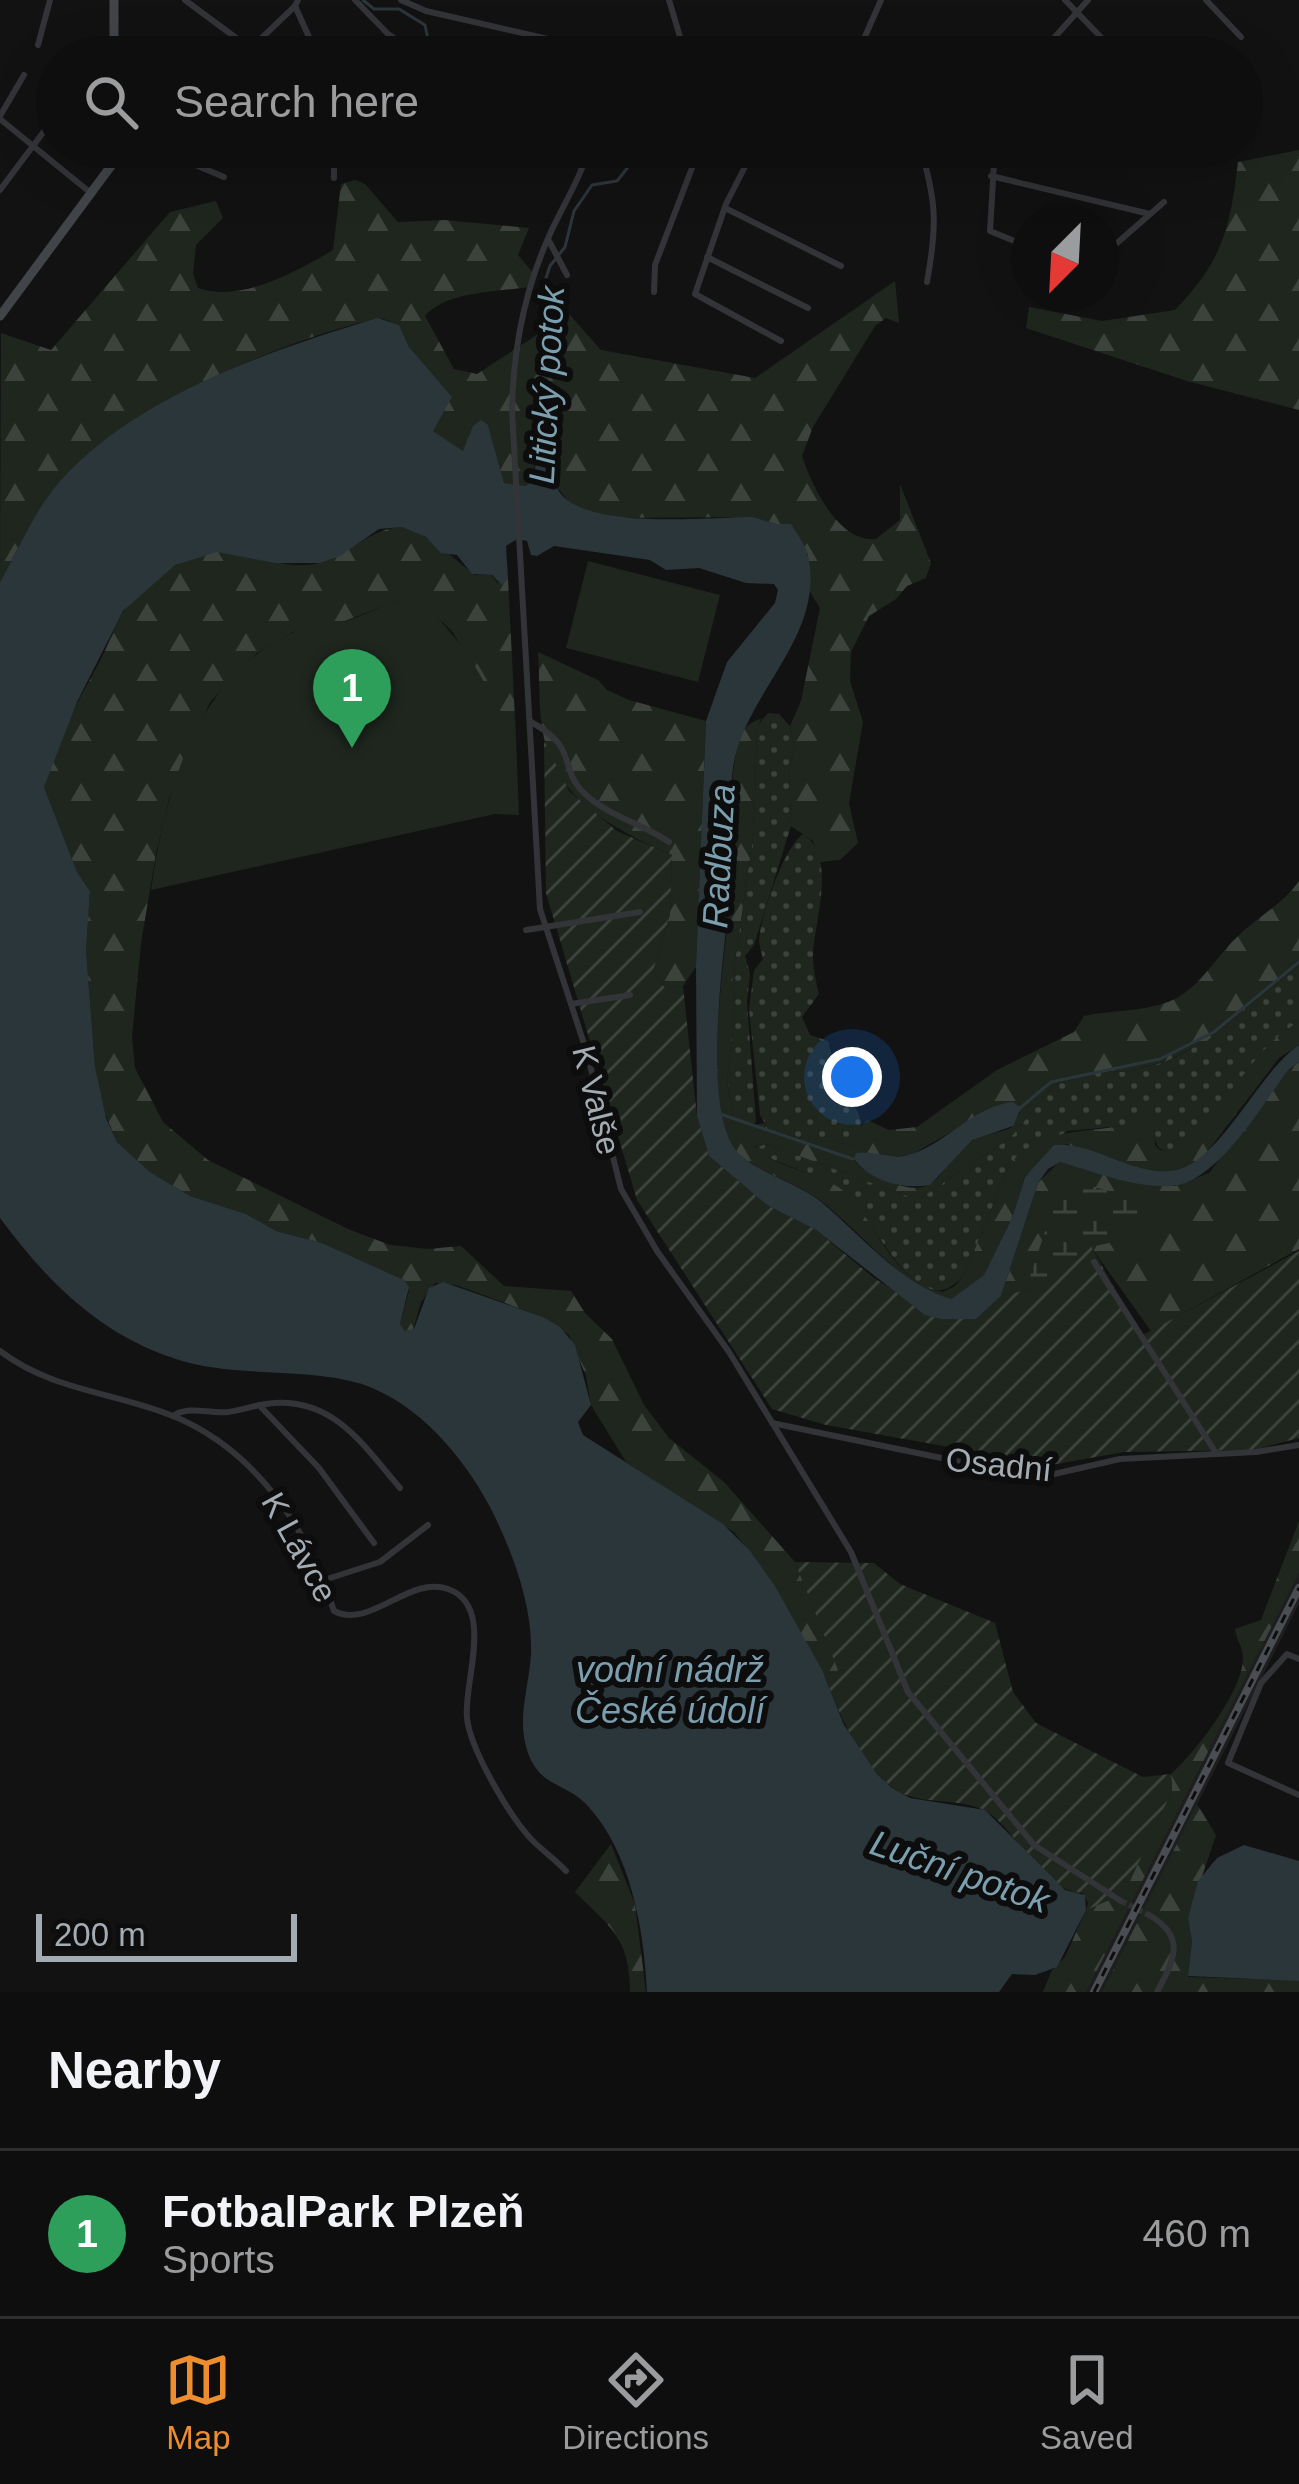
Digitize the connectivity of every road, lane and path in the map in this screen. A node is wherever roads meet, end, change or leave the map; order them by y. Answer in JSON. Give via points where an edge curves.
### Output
{"nodes":[{"id":1,"x":50,"y":0,"type":"edge"},
{"id":2,"x":111,"y":0,"type":"edge"},
{"id":3,"x":185,"y":0,"type":"edge"},
{"id":4,"x":355,"y":0,"type":"edge"},
{"id":5,"x":401,"y":0,"type":"edge"},
{"id":6,"x":669,"y":0,"type":"edge"},
{"id":7,"x":869,"y":0,"type":"edge"},
{"id":8,"x":1065,"y":0,"type":"edge"},
{"id":9,"x":1088,"y":0,"type":"edge"},
{"id":10,"x":1206,"y":0,"type":"edge"},
{"id":11,"x":880,"y":2,"type":"edge"},
{"id":12,"x":297,"y":3,"type":"edge"},
{"id":13,"x":1076,"y":10,"type":"junction"},
{"id":14,"x":40,"y":36,"type":"edge"},
{"id":15,"x":116,"y":36,"type":"edge"},
{"id":16,"x":233,"y":36,"type":"edge"},
{"id":17,"x":263,"y":36,"type":"edge"},
{"id":18,"x":310,"y":36,"type":"edge"},
{"id":19,"x":391,"y":36,"type":"edge"},
{"id":20,"x":533,"y":36,"type":"edge"},
{"id":21,"x":680,"y":36,"type":"edge"},
{"id":22,"x":865,"y":36,"type":"edge"},
{"id":23,"x":1054,"y":36,"type":"edge"},
{"id":24,"x":1100,"y":36,"type":"edge"},
{"id":25,"x":1239,"y":36,"type":"edge"},
{"id":26,"x":24,"y":75,"type":"dead end"},
{"id":27,"x":0,"y":118,"type":"edge"},
{"id":28,"x":36,"y":140,"type":"edge"},
{"id":29,"x":31,"y":146,"type":"junction"},
{"id":30,"x":36,"y":150,"type":"edge"},
{"id":31,"x":59,"y":168,"type":"edge"},
{"id":32,"x":110,"y":168,"type":"edge"},
{"id":33,"x":203,"y":168,"type":"edge"},
{"id":34,"x":334,"y":168,"type":"edge"},
{"id":35,"x":583,"y":168,"type":"edge"},
{"id":36,"x":692,"y":168,"type":"edge"},
{"id":37,"x":745,"y":168,"type":"edge"},
{"id":38,"x":927,"y":168,"type":"edge"},
{"id":39,"x":992,"y":168,"type":"edge"},
{"id":40,"x":991,"y":176,"type":"junction"},
{"id":41,"x":224,"y":177,"type":"dead end"},
{"id":42,"x":334,"y":178,"type":"dead end"},
{"id":43,"x":0,"y":190,"type":"edge"},
{"id":44,"x":92,"y":194,"type":"junction"},
{"id":45,"x":1164,"y":202,"type":"dead end"},
{"id":46,"x":725,"y":208,"type":"junction"},
{"id":47,"x":1150,"y":214,"type":"junction"},
{"id":48,"x":548,"y":238,"type":"junction"},
{"id":49,"x":1011,"y":240,"type":"edge"},
{"id":50,"x":1119,"y":241,"type":"edge"},
{"id":51,"x":706,"y":257,"type":"junction"},
{"id":52,"x":841,"y":266,"type":"dead end"},
{"id":53,"x":567,"y":275,"type":"dead end"},
{"id":54,"x":926,"y":283,"type":"dead end"},
{"id":55,"x":655,"y":292,"type":"dead end"},
{"id":56,"x":808,"y":308,"type":"dead end"},
{"id":57,"x":0,"y":316,"type":"edge"},
{"id":58,"x":781,"y":341,"type":"dead end"},
{"id":59,"x":531,"y":722,"type":"junction"},
{"id":60,"x":669,"y":842,"type":"dead end"},
{"id":61,"x":640,"y":913,"type":"dead end"},
{"id":62,"x":545,"y":925,"type":"junction"},
{"id":63,"x":526,"y":930,"type":"dead end"},
{"id":64,"x":630,"y":995,"type":"dead end"},
{"id":65,"x":571,"y":1004,"type":"junction"},
{"id":66,"x":1094,"y":1262,"type":"dead end"},
{"id":67,"x":0,"y":1351,"type":"edge"},
{"id":68,"x":259,"y":1405,"type":"junction"},
{"id":69,"x":173,"y":1416,"type":"junction"},
{"id":70,"x":772,"y":1423,"type":"junction"},
{"id":71,"x":1299,"y":1445,"type":"edge"},
{"id":72,"x":1216,"y":1453,"type":"junction"},
{"id":73,"x":400,"y":1488,"type":"dead end"},
{"id":74,"x":428,"y":1525,"type":"dead end"},
{"id":75,"x":374,"y":1543,"type":"dead end"},
{"id":76,"x":324,"y":1580,"type":"junction"},
{"id":77,"x":1299,"y":1659,"type":"edge"},
{"id":78,"x":1299,"y":1795,"type":"edge"},
{"id":79,"x":566,"y":1871,"type":"dead end"},
{"id":80,"x":1121,"y":1901,"type":"tunnel mouth"},
{"id":81,"x":1149,"y":1915,"type":"tunnel mouth"},
{"id":82,"x":1157,"y":1992,"type":"edge"}],
"edges":[{"from":1,"to":14,"type":"street"},
{"from":2,"to":15,"type":"main road"},
{"from":3,"to":16,"type":"street"},
{"from":4,"to":19,"type":"street"},
{"from":5,"to":20,"type":"street"},
{"from":6,"to":21,"type":"street"},
{"from":7,"to":11,"type":"street"},
{"from":8,"to":13,"type":"street"},
{"from":9,"to":13,"type":"street"},
{"from":10,"to":25,"type":"street"},
{"from":11,"to":22,"type":"street"},
{"from":12,"to":17,"type":"street"},
{"from":12,"to":18,"type":"street"},
{"from":13,"to":23,"type":"street"},
{"from":13,"to":24,"type":"street"},
{"from":26,"to":27,"type":"street"},
{"from":27,"to":29,"type":"street"},
{"from":28,"to":29,"type":"street"},
{"from":29,"to":30,"type":"street"},
{"from":29,"to":43,"type":"street"},
{"from":31,"to":44,"type":"street"},
{"from":32,"to":44,"type":"main road"},
{"from":33,"to":41,"type":"street"},
{"from":34,"to":42,"type":"street"},
{"from":35,"to":48,"type":"street","name":"K Valše"},
{"from":36,"to":55,"type":"street","via":[[656,265]]},
{"from":37,"to":46,"type":"street"},
{"from":38,"to":54,"type":"street","via":[[935,223]]},
{"from":39,"to":40,"type":"street"},
{"from":40,"to":47,"type":"street"},
{"from":40,"to":49,"type":"street","via":[[992,233]]},
{"from":44,"to":57,"type":"main road"},
{"from":45,"to":47,"type":"street"},
{"from":46,"to":51,"type":"street"},
{"from":46,"to":52,"type":"street"},
{"from":47,"to":50,"type":"street"},
{"from":48,"to":53,"type":"street"},
{"from":48,"to":59,"type":"street","name":"K Valše","via":[[517,337],[512,411]]},
{"from":51,"to":56,"type":"street"},
{"from":51,"to":58,"type":"street","via":[[695,294]]},
{"from":59,"to":60,"type":"street","via":[[560,741],[588,797]]},
{"from":59,"to":62,"type":"street","name":"K Valše"},
{"from":61,"to":62,"type":"street"},
{"from":62,"to":63,"type":"street"},
{"from":62,"to":65,"type":"street","name":"K Valše"},
{"from":64,"to":65,"type":"street"},
{"from":65,"to":70,"type":"street","name":"K Valše","via":[[621,1189]]},
{"from":66,"to":72,"type":"street"},
{"from":67,"to":69,"type":"street","name":"K Lávce","via":[[60,1384]]},
{"from":68,"to":69,"type":"street"},
{"from":68,"to":73,"type":"street","via":[[304,1404],[335,1417]]},
{"from":68,"to":75,"type":"street","via":[[330,1480]]},
{"from":69,"to":76,"type":"street","name":"K Lávce","via":[[246,1462],[293,1520]]},
{"from":70,"to":72,"type":"street","name":"Osadní","via":[[1014,1473]]},
{"from":70,"to":80,"type":"street","name":"K Valše","via":[[850,1552],[908,1692],[1034,1845]]},
{"from":71,"to":72,"type":"street","name":"Osadní"},
{"from":74,"to":76,"type":"street","via":[[380,1562]]},
{"from":76,"to":79,"type":"street","name":"K Lávce","via":[[334,1611],[346,1617],[442,1588],[461,1600],[476,1634],[466,1699],[472,1736],[522,1826]]},
{"from":77,"to":78,"type":"street","via":[[1288,1654],[1261,1683],[1228,1763]]},
{"from":81,"to":82,"type":"street","via":[[1172,1936],[1175,1956]]}]}
